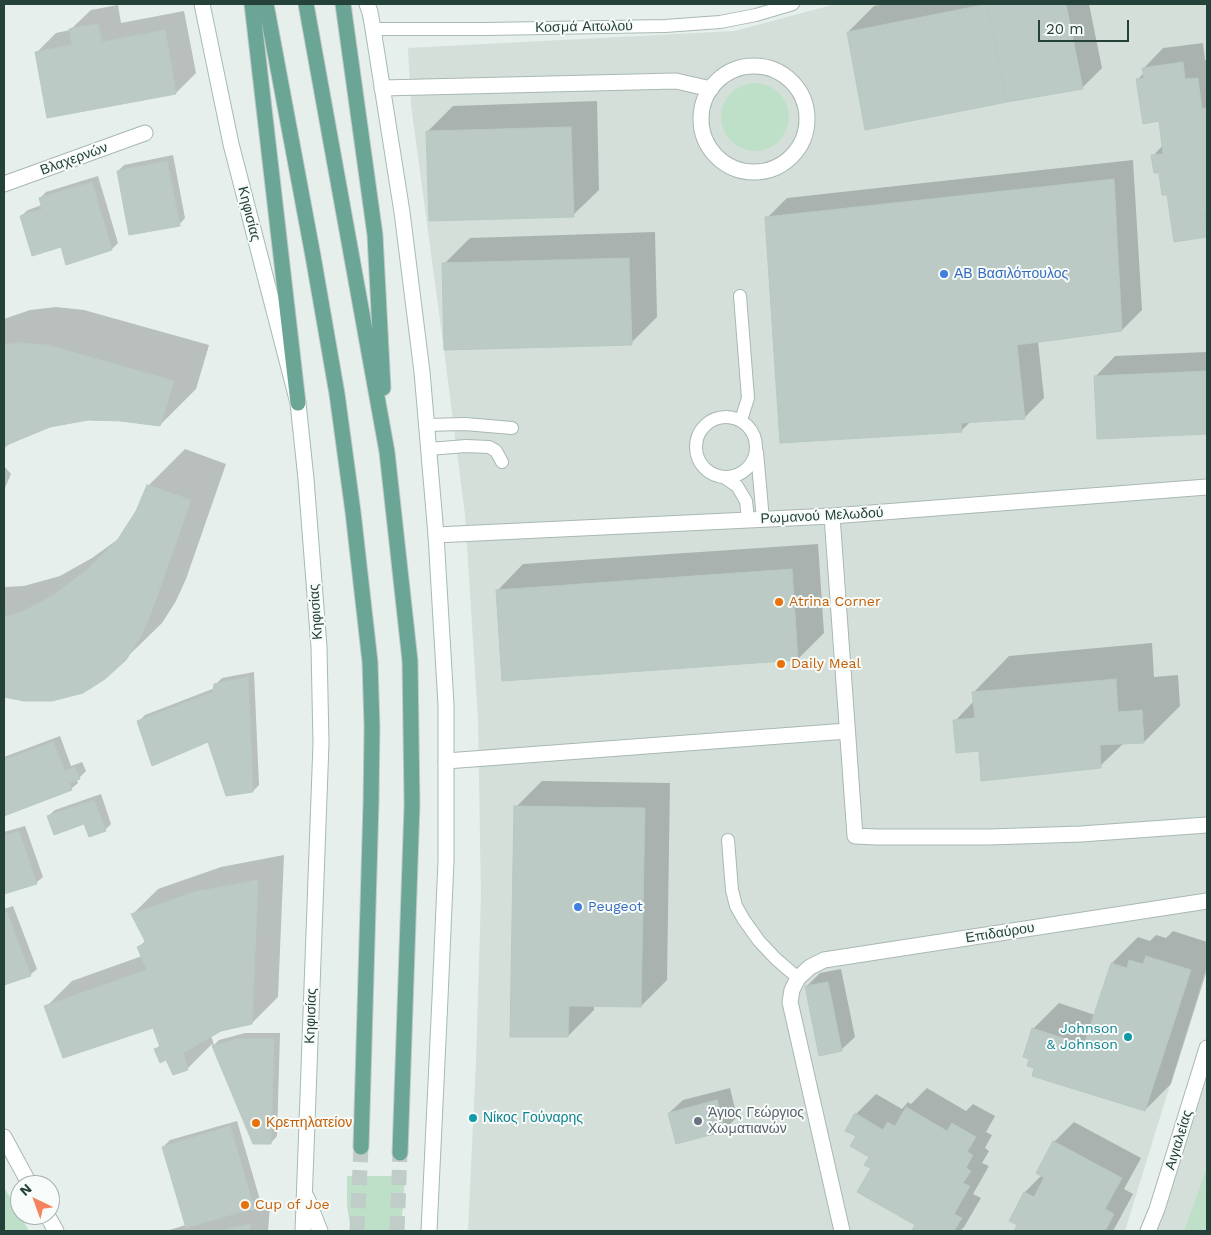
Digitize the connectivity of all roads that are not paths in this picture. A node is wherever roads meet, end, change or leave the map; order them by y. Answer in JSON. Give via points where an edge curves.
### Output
{"nodes":[{"id":1,"x":202,"y":4,"type":"edge"},
{"id":2,"x":252,"y":4,"type":"edge"},
{"id":3,"x":266,"y":4,"type":"edge"},
{"id":4,"x":306,"y":4,"type":"edge"},
{"id":5,"x":343,"y":4,"type":"edge"},
{"id":6,"x":367,"y":4,"type":"edge"},
{"id":7,"x":793,"y":4,"type":"edge"},
{"id":8,"x":373,"y":29,"type":"junction"},
{"id":9,"x":382,"y":88,"type":"junction"},
{"id":10,"x":711,"y":89,"type":"junction"},
{"id":11,"x":145,"y":133,"type":"dead end"},
{"id":12,"x":4,"y":184,"type":"edge"},
{"id":13,"x":740,"y":296,"type":"dead end"},
{"id":14,"x":298,"y":403,"type":"junction"},
{"id":15,"x":741,"y":420,"type":"junction"},
{"id":16,"x":426,"y":425,"type":"junction"},
{"id":17,"x":512,"y":428,"type":"dead end"},
{"id":18,"x":429,"y":449,"type":"junction"},
{"id":19,"x":756,"y":450,"type":"junction"},
{"id":20,"x":387,"y":452,"type":"junction"},
{"id":21,"x":502,"y":462,"type":"dead end"},
{"id":22,"x":724,"y":477,"type":"junction"},
{"id":23,"x":1207,"y":487,"type":"edge"},
{"id":24,"x":832,"y":516,"type":"junction"},
{"id":25,"x":756,"y":520,"type":"junction"},
{"id":26,"x":436,"y":535,"type":"junction"},
{"id":27,"x":847,"y":731,"type":"junction"},
{"id":28,"x":446,"y":761,"type":"junction"},
{"id":29,"x":1207,"y":825,"type":"edge"},
{"id":30,"x":728,"y":840,"type":"dead end"},
{"id":31,"x":1207,"y":902,"type":"edge"},
{"id":32,"x":798,"y":978,"type":"junction"},
{"id":33,"x":1207,"y":1048,"type":"edge"},
{"id":34,"x":4,"y":1137,"type":"edge"},
{"id":35,"x":361,"y":1147,"type":"tunnel mouth"},
{"id":36,"x":400,"y":1153,"type":"tunnel mouth"},
{"id":37,"x":25,"y":1175,"type":"edge"},
{"id":38,"x":305,"y":1192,"type":"junction"},
{"id":39,"x":303,"y":1231,"type":"edge"},
{"id":40,"x":320,"y":1231,"type":"edge"},
{"id":41,"x":429,"y":1231,"type":"edge"},
{"id":42,"x":842,"y":1231,"type":"edge"},
{"id":43,"x":1148,"y":1231,"type":"edge"}],
"edges":[{"from":1,"to":14,"type":"street","name":"Κηφισίας","via":[[231,144]]},
{"from":2,"to":14,"type":"main road"},
{"from":3,"to":35,"type":"main road","via":[[337,394],[370,662],[371,803]]},
{"from":4,"to":20,"type":"main road"},
{"from":5,"to":20,"type":"main road","via":[[376,235]]},
{"from":6,"to":8,"type":"street"},
{"from":7,"to":8,"type":"lane","name":"Κοσμά Αιτωλού","via":[[720,22],[665,26]]},
{"from":8,"to":9,"type":"street"},
{"from":9,"to":10,"type":"street","via":[[676,82]]},
{"from":9,"to":16,"type":"street","via":[[402,212]]},
{"from":10,"to":10,"type":"street","via":[[704,102],[701,119],[703,136],[723,163],[738,170],[763,172],[786,162],[798,150],[806,133],[808,115],[804,98],[794,83],[779,71],[761,66],[743,67],[726,74]]},
{"from":11,"to":12,"type":"street","name":"Βλαχερνών"},
{"from":13,"to":15,"type":"lane","via":[[748,398]]},
{"from":14,"to":38,"type":"street","name":"Κηφισίας","via":[[319,647],[321,742]]},
{"from":15,"to":19,"type":"lane","via":[[755,438]]},
{"from":15,"to":22,"type":"lane","via":[[718,418],[708,423],[696,444],[697,456],[703,466],[712,474]]},
{"from":16,"to":17,"type":"lane"},
{"from":16,"to":18,"type":"street"},
{"from":18,"to":21,"type":"lane","via":[[489,447],[496,450]]},
{"from":18,"to":26,"type":"street"},
{"from":19,"to":22,"type":"lane","via":[[746,470]]},
{"from":19,"to":25,"type":"lane"},
{"from":20,"to":36,"type":"main road","via":[[410,661],[411,814]]},
{"from":22,"to":25,"type":"lane","via":[[738,486]]},
{"from":23,"to":24,"type":"street","name":"Ρωμανού Μελωδού"},
{"from":24,"to":25,"type":"street","name":"Ρωμανού Μελωδού"},
{"from":24,"to":27,"type":"street"},
{"from":25,"to":26,"type":"street","name":"Ρωμανού Μελωδού"},
{"from":26,"to":28,"type":"street"},
{"from":27,"to":28,"type":"street"},
{"from":27,"to":29,"type":"street","via":[[855,836],[989,838]]},
{"from":28,"to":41,"type":"street","via":[[446,861]]},
{"from":30,"to":32,"type":"lane","via":[[736,906],[759,941]]},
{"from":31,"to":32,"type":"street","name":"Επιδαύρου","via":[[824,960]]},
{"from":32,"to":42,"type":"street","via":[[790,1002]]},
{"from":33,"to":43,"type":"street","name":"Αιγιαλείας"},
{"from":34,"to":37,"type":"street"},
{"from":38,"to":39,"type":"street","name":"Κηφισίας"},
{"from":38,"to":40,"type":"street"}]}
